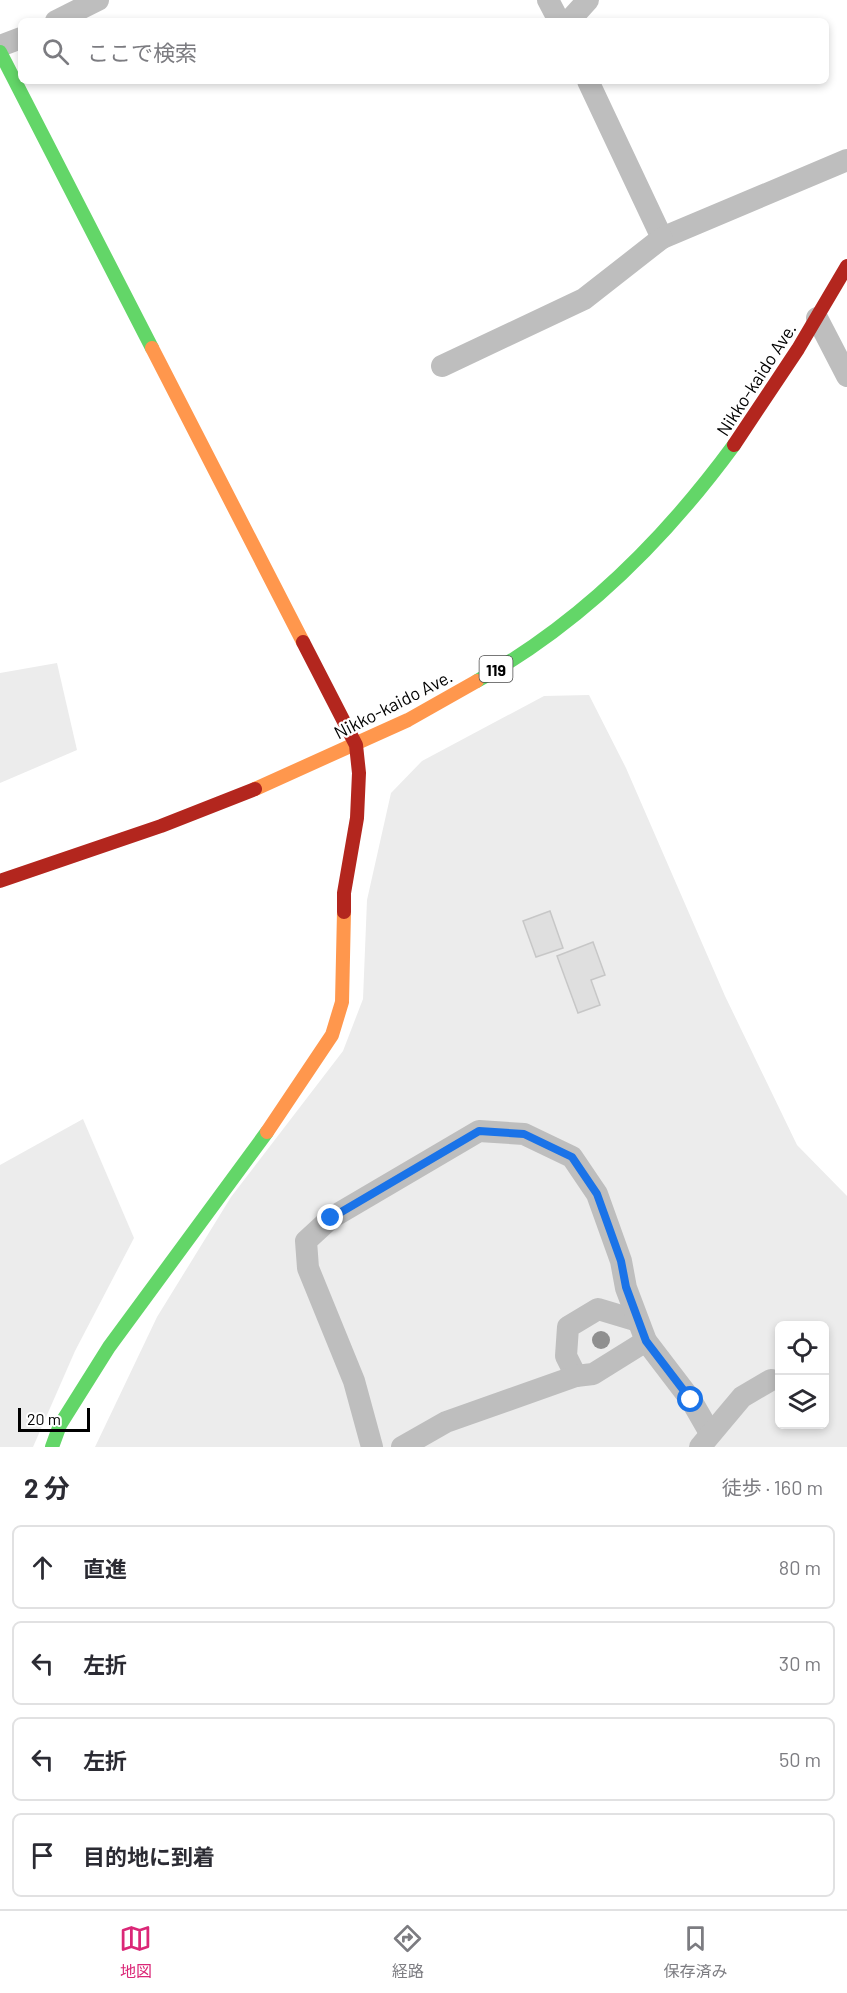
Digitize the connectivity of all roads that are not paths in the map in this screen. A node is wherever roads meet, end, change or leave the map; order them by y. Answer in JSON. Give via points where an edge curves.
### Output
{"nodes":[{"id":1,"x":98,"y":0,"type":"edge"},
{"id":2,"x":548,"y":0,"type":"edge"},
{"id":3,"x":588,"y":0,"type":"edge"},
{"id":4,"x":62,"y":18,"type":"edge"},
{"id":5,"x":557,"y":18,"type":"edge"},
{"id":6,"x":572,"y":18,"type":"edge"},
{"id":7,"x":18,"y":39,"type":"edge"},
{"id":8,"x":0,"y":46,"type":"edge"},
{"id":9,"x":0,"y":52,"type":"edge"},
{"id":10,"x":589,"y":84,"type":"edge"},
{"id":11,"x":847,"y":160,"type":"edge"},
{"id":12,"x":662,"y":238,"type":"junction"},
{"id":13,"x":847,"y":266,"type":"edge"},
{"id":14,"x":817,"y":318,"type":"junction"},
{"id":15,"x":442,"y":366,"type":"dead end"},
{"id":16,"x":847,"y":376,"type":"edge"},
{"id":17,"x":356,"y":745,"type":"junction"},
{"id":18,"x":0,"y":881,"type":"edge"},
{"id":19,"x":642,"y":1331,"type":"junction"},
{"id":20,"x":576,"y":1376,"type":"junction"},
{"id":21,"x":771,"y":1380,"type":"dead end"},
{"id":22,"x":705,"y":1440,"type":"edge"},
{"id":23,"x":52,"y":1447,"type":"edge"},
{"id":24,"x":372,"y":1447,"type":"edge"},
{"id":25,"x":402,"y":1447,"type":"edge"}],
"edges":[{"from":1,"to":4,"type":"street"},
{"from":2,"to":5,"type":"street"},
{"from":3,"to":6,"type":"street"},
{"from":7,"to":8,"type":"street"},
{"from":9,"to":17,"type":"main road"},
{"from":10,"to":12,"type":"street"},
{"from":11,"to":12,"type":"street"},
{"from":12,"to":15,"type":"street","via":[[584,299]]},
{"from":13,"to":14,"type":"main road","name":"Nikko-kaido Ave.","number":"119"},
{"from":14,"to":16,"type":"street"},
{"from":14,"to":17,"type":"main road","name":"Nikko-kaido Ave.","number":"119","via":[[744,434],[657,539],[621,575],[533,647]]},
{"from":17,"to":18,"type":"main road","name":"Nikko-kaido Ave.","number":"119","via":[[107,846]]},
{"from":17,"to":23,"type":"main road","via":[[357,818],[344,893],[342,1002],[332,1035],[274,1122],[109,1347],[60,1425]]},
{"from":19,"to":20,"type":"street","via":[[593,1374]]},
{"from":19,"to":20,"type":"street","via":[[626,1316],[597,1310],[568,1327],[566,1356]]},
{"from":19,"to":22,"type":"street","via":[[691,1400]]},
{"from":19,"to":24,"type":"street","via":[[597,1194],[572,1157],[524,1134],[479,1131],[331,1218],[306,1241],[308,1268],[354,1381]]},
{"from":20,"to":25,"type":"street","via":[[446,1422]]},
{"from":21,"to":22,"type":"street","via":[[742,1397]]}]}
